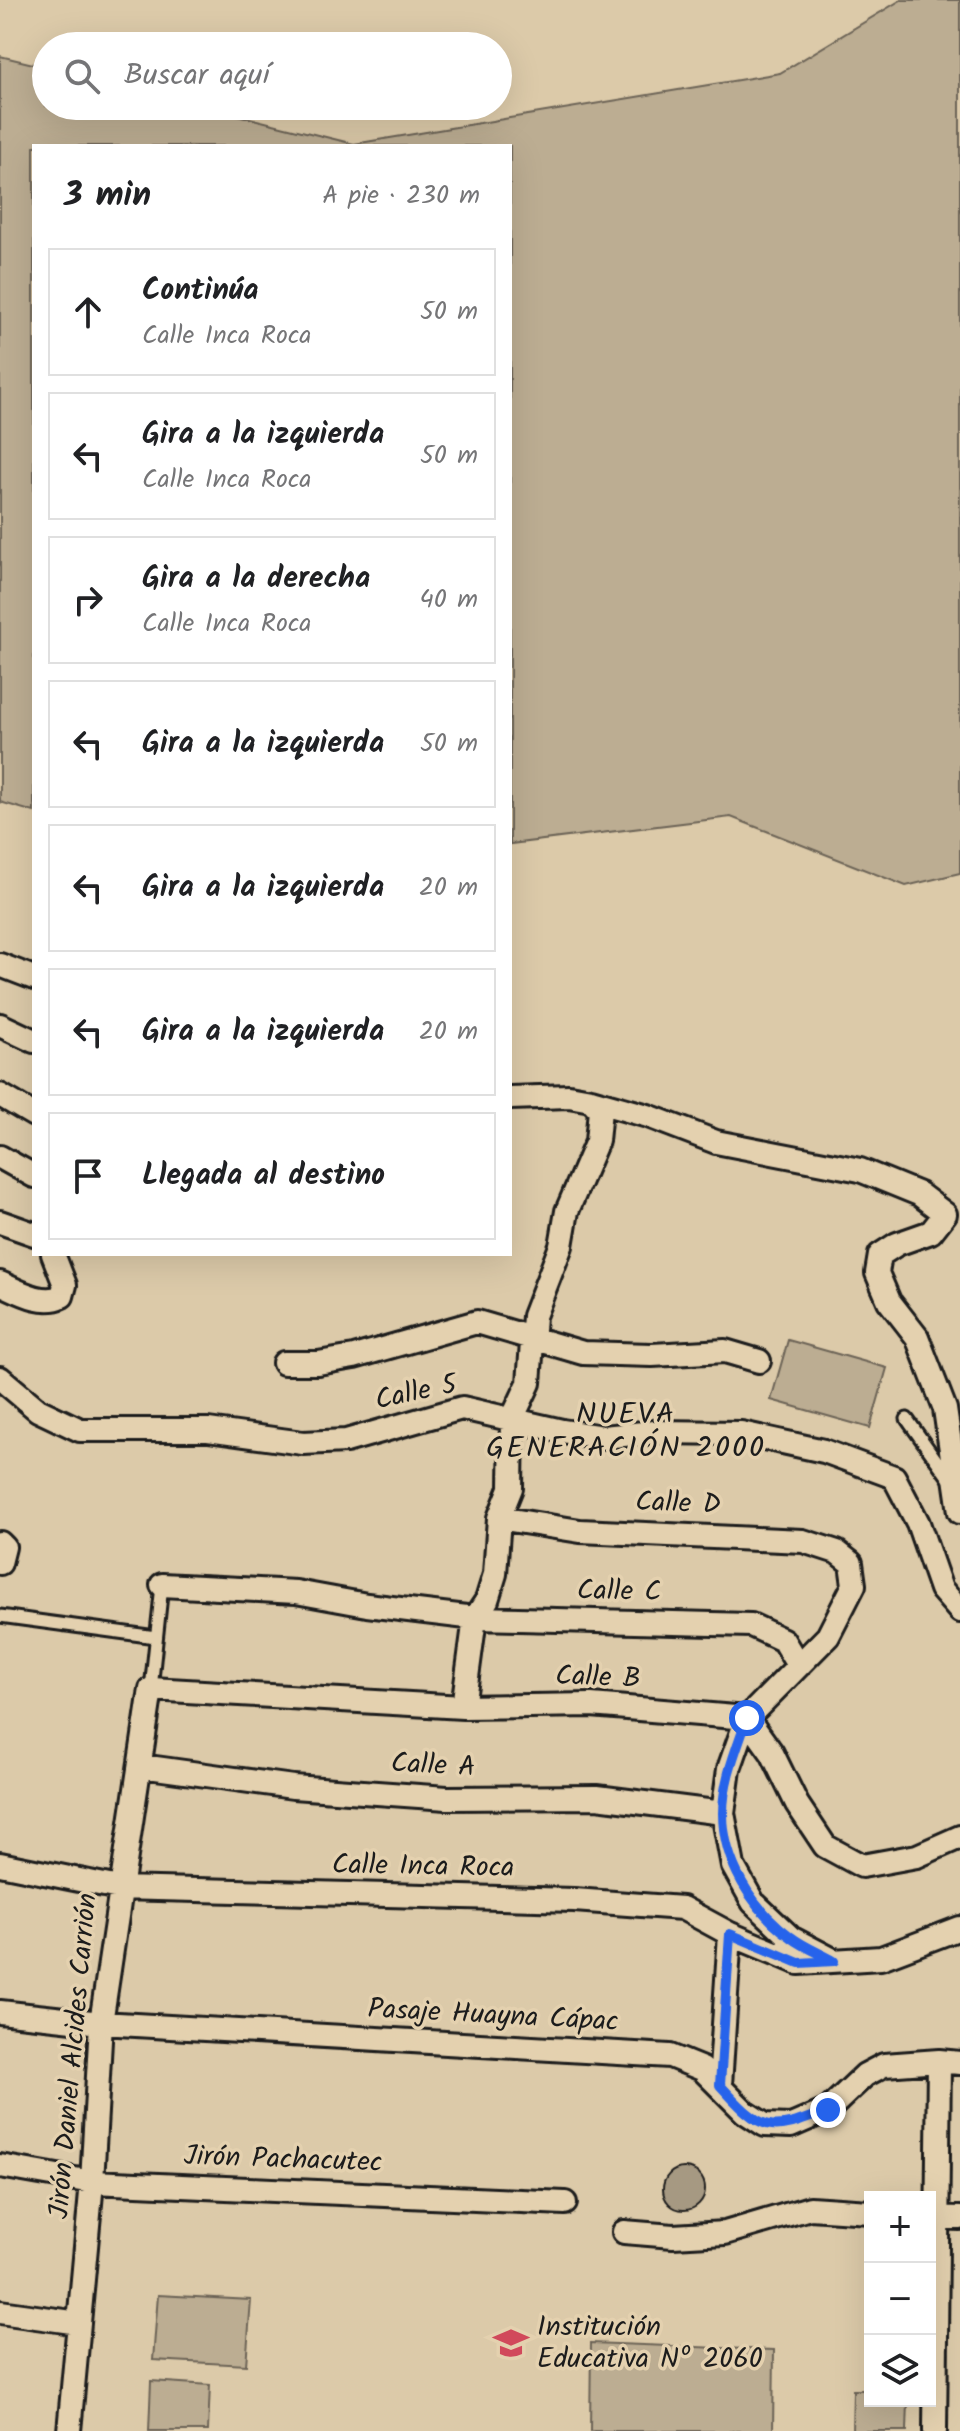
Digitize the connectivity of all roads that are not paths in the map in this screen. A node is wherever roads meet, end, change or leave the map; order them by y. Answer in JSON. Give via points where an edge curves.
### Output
{"nodes":[{"id":1,"x":0,"y":965,"type":"edge"},
{"id":2,"x":32,"y":977,"type":"edge"},
{"id":3,"x":0,"y":1025,"type":"edge"},
{"id":4,"x":32,"y":1040,"type":"edge"},
{"id":5,"x":0,"y":1095,"type":"edge"},
{"id":6,"x":512,"y":1098,"type":"edge"},
{"id":7,"x":591,"y":1100,"type":"junction"},
{"id":8,"x":32,"y":1114,"type":"edge"},
{"id":9,"x":0,"y":1157,"type":"edge"},
{"id":10,"x":32,"y":1175,"type":"edge"},
{"id":11,"x":0,"y":1222,"type":"edge"},
{"id":12,"x":32,"y":1233,"type":"edge"},
{"id":13,"x":54,"y":1256,"type":"edge"},
{"id":14,"x":0,"y":1283,"type":"edge"},
{"id":15,"x":533,"y":1338,"type":"junction"},
{"id":16,"x":759,"y":1361,"type":"dead end"},
{"id":17,"x":284,"y":1363,"type":"dead end"},
{"id":18,"x":0,"y":1378,"type":"edge"},
{"id":19,"x":512,"y":1419,"type":"junction"},
{"id":20,"x":907,"y":1419,"type":"dead end"},
{"id":21,"x":956,"y":1488,"type":"junction"},
{"id":22,"x":960,"y":1512,"type":"edge"},
{"id":23,"x":499,"y":1518,"type":"junction"},
{"id":24,"x":0,"y":1543,"type":"edge"},
{"id":25,"x":0,"y":1563,"type":"edge"},
{"id":26,"x":162,"y":1585,"type":"joint"},
{"id":27,"x":960,"y":1611,"type":"edge"},
{"id":28,"x":0,"y":1616,"type":"edge"},
{"id":29,"x":475,"y":1618,"type":"junction"},
{"id":30,"x":156,"y":1637,"type":"junction"},
{"id":31,"x":798,"y":1665,"type":"junction"},
{"id":32,"x":151,"y":1689,"type":"junction"},
{"id":33,"x":463,"y":1707,"type":"junction"},
{"id":34,"x":747,"y":1718,"type":"junction"},
{"id":35,"x":141,"y":1766,"type":"junction"},
{"id":36,"x":723,"y":1813,"type":"junction"},
{"id":37,"x":960,"y":1837,"type":"edge"},
{"id":38,"x":0,"y":1864,"type":"edge"},
{"id":39,"x":119,"y":1888,"type":"junction"},
{"id":40,"x":960,"y":1928,"type":"edge"},
{"id":41,"x":730,"y":1934,"type":"junction"},
{"id":42,"x":834,"y":1961,"type":"junction"},
{"id":43,"x":0,"y":2012,"type":"edge"},
{"id":44,"x":101,"y":2023,"type":"junction"},
{"id":45,"x":950,"y":2062,"type":"edge"},
{"id":46,"x":720,"y":2085,"type":"junction"},
{"id":47,"x":0,"y":2166,"type":"edge"},
{"id":48,"x":92,"y":2182,"type":"junction"},
{"id":49,"x":565,"y":2203,"type":"dead end"},
{"id":50,"x":864,"y":2212,"type":"edge"},
{"id":51,"x":943,"y":2217,"type":"edge"},
{"id":52,"x":624,"y":2232,"type":"dead end"},
{"id":53,"x":0,"y":2312,"type":"edge"},
{"id":54,"x":79,"y":2323,"type":"junction"},
{"id":55,"x":69,"y":2431,"type":"edge"},
{"id":56,"x":935,"y":2431,"type":"edge"}],
"edges":[{"from":1,"to":2,"type":"street"},
{"from":3,"to":4,"type":"street"},
{"from":5,"to":8,"type":"street"},
{"from":6,"to":7,"type":"street"},
{"from":7,"to":15,"type":"street","via":[[600,1110],[597,1141],[567,1211],[561,1246],[534,1316]]},
{"from":7,"to":21,"type":"street","via":[[716,1142],[860,1170],[919,1194],[945,1214],[931,1232],[880,1255],[877,1273],[889,1301],[917,1337],[945,1409]]},
{"from":9,"to":10,"type":"street"},
{"from":11,"to":12,"type":"street"},
{"from":13,"to":14,"type":"street","via":[[65,1285],[62,1296],[29,1296]]},
{"from":15,"to":16,"type":"street","via":[[583,1353],[725,1351]]},
{"from":15,"to":17,"type":"street","via":[[477,1322],[354,1357]]},
{"from":15,"to":19,"type":"street","via":[[529,1383]]},
{"from":18,"to":19,"type":"street","name":"Calle 5","via":[[38,1410],[80,1430],[208,1430],[303,1443],[346,1441],[462,1408]]},
{"from":19,"to":23,"type":"street","via":[[511,1488]]},
{"from":19,"to":27,"type":"street","name":"Calle 5","via":[[603,1437],[741,1433],[824,1451],[894,1477],[918,1523],[941,1589]]},
{"from":20,"to":21,"type":"lane"},
{"from":21,"to":22,"type":"street"},
{"from":23,"to":29,"type":"street","via":[[495,1574]]},
{"from":23,"to":31,"type":"street","name":"Calle D","via":[[580,1531],[803,1541],[837,1552],[851,1563],[854,1585],[828,1636]]},
{"from":24,"to":25,"type":"street"},
{"from":26,"to":29,"type":"street","name":"Calle C","via":[[296,1592]]},
{"from":26,"to":30,"type":"lane"},
{"from":28,"to":30,"type":"lane"},
{"from":29,"to":31,"type":"street","name":"Calle C","via":[[751,1625],[783,1640]]},
{"from":29,"to":33,"type":"street"},
{"from":30,"to":32,"type":"lane"},
{"from":31,"to":34,"type":"street"},
{"from":32,"to":33,"type":"street","name":"Calle B"},
{"from":32,"to":35,"type":"street","name":"Jirón Daniel Alcides Carrión"},
{"from":33,"to":34,"type":"street","name":"Calle B","via":[[591,1705]]},
{"from":34,"to":36,"type":"street","via":[[729,1769]]},
{"from":34,"to":37,"type":"street","via":[[825,1846],[862,1866],[917,1856]]},
{"from":35,"to":36,"type":"street","name":"Calle A","via":[[293,1787],[447,1798],[597,1797]]},
{"from":35,"to":39,"type":"street","name":"Jirón Daniel Alcides Carrión"},
{"from":36,"to":42,"type":"street","via":[[733,1866],[753,1902],[791,1938]]},
{"from":38,"to":39,"type":"street","name":"Calle Inca Roca"},
{"from":39,"to":41,"type":"street","name":"Calle Inca Roca","via":[[574,1900],[682,1908]]},
{"from":39,"to":44,"type":"street","name":"Jirón Daniel Alcides Carrión"},
{"from":40,"to":42,"type":"street","name":"Calle Inca Roca","via":[[881,1958]]},
{"from":41,"to":42,"type":"street","name":"Calle Inca Roca","via":[[799,1963]]},
{"from":41,"to":46,"type":"street"},
{"from":43,"to":44,"type":"street","name":"Pasaje Huayna Cápac"},
{"from":44,"to":46,"type":"street","name":"Pasaje Huayna Cápac","via":[[670,2056],[702,2069]]},
{"from":44,"to":48,"type":"street","name":"Jirón Daniel Alcides Carrión"},
{"from":45,"to":46,"type":"street","name":"Pasaje Huayna Cápac","via":[[884,2065],[865,2075],[828,2110],[791,2126],[765,2125]]},
{"from":45,"to":51,"type":"street"},
{"from":47,"to":48,"type":"street","name":"Jirón Pachacutec"},
{"from":48,"to":49,"type":"street","name":"Jirón Pachacutec"},
{"from":48,"to":54,"type":"street","name":"Jirón Daniel Alcides Carrión"},
{"from":50,"to":52,"type":"street","via":[[810,2208],[725,2233]]},
{"from":51,"to":56,"type":"street"},
{"from":53,"to":54,"type":"street"},
{"from":54,"to":55,"type":"street","name":"Jirón Daniel Alcides Carrión"}]}
